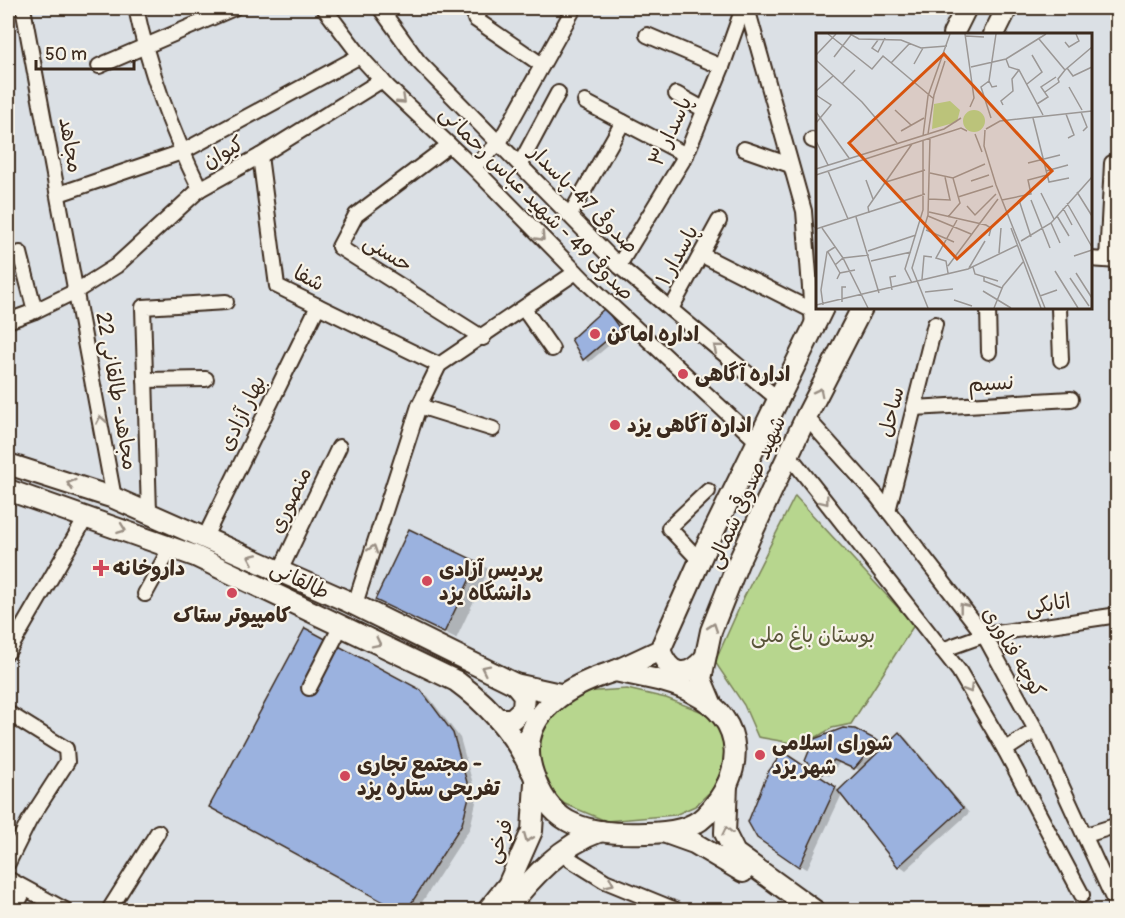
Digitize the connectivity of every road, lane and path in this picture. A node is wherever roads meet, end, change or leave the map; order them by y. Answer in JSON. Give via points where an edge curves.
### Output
{"nodes":[{"id":1,"x":23,"y":8,"type":"edge"},
{"id":2,"x":136,"y":8,"type":"edge"},
{"id":3,"x":234,"y":8,"type":"edge"},
{"id":4,"x":324,"y":8,"type":"edge"},
{"id":5,"x":380,"y":8,"type":"edge"},
{"id":6,"x":482,"y":8,"type":"edge"},
{"id":7,"x":574,"y":8,"type":"edge"},
{"id":8,"x":745,"y":8,"type":"edge"},
{"id":9,"x":966,"y":8,"type":"edge"},
{"id":10,"x":1006,"y":8,"type":"edge"},
{"id":11,"x":954,"y":33,"type":"edge"},
{"id":12,"x":994,"y":33,"type":"edge"},
{"id":13,"x":647,"y":35,"type":"dead end"},
{"id":14,"x":145,"y":46,"type":"junction"},
{"id":15,"x":360,"y":56,"type":"junction"},
{"id":16,"x":542,"y":65,"type":"junction"},
{"id":17,"x":99,"y":66,"type":"dead end"},
{"id":18,"x":722,"y":67,"type":"junction"},
{"id":19,"x":382,"y":80,"type":"junction"},
{"id":20,"x":558,"y":93,"type":"dead end"},
{"id":21,"x":676,"y":94,"type":"dead end"},
{"id":22,"x":585,"y":102,"type":"dead end"},
{"id":23,"x":705,"y":110,"type":"junction"},
{"id":24,"x":623,"y":122,"type":"junction"},
{"id":25,"x":499,"y":143,"type":"junction"},
{"id":26,"x":449,"y":145,"type":"junction"},
{"id":27,"x":744,"y":149,"type":"dead end"},
{"id":28,"x":182,"y":152,"type":"junction"},
{"id":29,"x":686,"y":155,"type":"junction"},
{"id":30,"x":260,"y":156,"type":"junction"},
{"id":31,"x":1112,"y":163,"type":"dead end"},
{"id":32,"x":520,"y":164,"type":"junction"},
{"id":33,"x":790,"y":165,"type":"junction"},
{"id":34,"x":473,"y":167,"type":"junction"},
{"id":35,"x":201,"y":189,"type":"junction"},
{"id":36,"x":59,"y":194,"type":"junction"},
{"id":37,"x":570,"y":215,"type":"junction"},
{"id":38,"x":720,"y":221,"type":"dead end"},
{"id":39,"x":20,"y":253,"type":"dead end"},
{"id":40,"x":702,"y":255,"type":"junction"},
{"id":41,"x":1092,"y":259,"type":"edge"},
{"id":42,"x":1112,"y":260,"type":"edge"},
{"id":43,"x":619,"y":265,"type":"junction"},
{"id":44,"x":576,"y":272,"type":"junction"},
{"id":45,"x":78,"y":290,"type":"junction"},
{"id":46,"x":226,"y":302,"type":"dead end"},
{"id":47,"x":318,"y":306,"type":"junction"},
{"id":48,"x":524,"y":309,"type":"junction"},
{"id":49,"x":671,"y":309,"type":"junction"},
{"id":50,"x":861,"y":309,"type":"edge"},
{"id":51,"x":988,"y":309,"type":"edge"},
{"id":52,"x":1059,"y":309,"type":"edge"},
{"id":53,"x":34,"y":311,"type":"junction"},
{"id":54,"x":816,"y":315,"type":"edge"},
{"id":55,"x":8,"y":321,"type":"edge"},
{"id":56,"x":935,"y":324,"type":"dead end"},
{"id":57,"x":483,"y":338,"type":"junction"},
{"id":58,"x":552,"y":350,"type":"dead end"},
{"id":59,"x":989,"y":352,"type":"dead end"},
{"id":60,"x":1061,"y":360,"type":"dead end"},
{"id":61,"x":439,"y":365,"type":"junction"},
{"id":62,"x":206,"y":379,"type":"dead end"},
{"id":63,"x":145,"y":380,"type":"junction"},
{"id":64,"x":778,"y":399,"type":"junction"},
{"id":65,"x":1071,"y":399,"type":"dead end"},
{"id":66,"x":419,"y":406,"type":"junction"},
{"id":67,"x":914,"y":408,"type":"junction"},
{"id":68,"x":806,"y":417,"type":"junction"},
{"id":69,"x":493,"y":429,"type":"dead end"},
{"id":70,"x":758,"y":442,"type":"junction"},
{"id":71,"x":339,"y":447,"type":"dead end"},
{"id":72,"x":789,"y":455,"type":"junction"},
{"id":73,"x":8,"y":464,"type":"edge"},
{"id":74,"x":8,"y":490,"type":"edge"},
{"id":75,"x":708,"y":491,"type":"dead end"},
{"id":76,"x":114,"y":498,"type":"junction"},
{"id":77,"x":888,"y":511,"type":"junction"},
{"id":78,"x":149,"y":513,"type":"junction"},
{"id":79,"x":87,"y":516,"type":"junction"},
{"id":80,"x":205,"y":537,"type":"junction"},
{"id":81,"x":171,"y":547,"type":"junction"},
{"id":82,"x":700,"y":561,"type":"junction"},
{"id":83,"x":280,"y":571,"type":"junction"},
{"id":84,"x":145,"y":594,"type":"dead end"},
{"id":85,"x":355,"y":604,"type":"junction"},
{"id":86,"x":1118,"y":615,"type":"edge"},
{"id":87,"x":341,"y":626,"type":"junction"},
{"id":88,"x":984,"y":635,"type":"junction"},
{"id":89,"x":660,"y":650,"type":"junction"},
{"id":90,"x":942,"y":650,"type":"junction"},
{"id":91,"x":8,"y":652,"type":"edge"},
{"id":92,"x":704,"y":659,"type":"junction"},
{"id":93,"x":615,"y":671,"type":"junction"},
{"id":94,"x":515,"y":684,"type":"junction"},
{"id":95,"x":309,"y":688,"type":"dead end"},
{"id":96,"x":560,"y":694,"type":"junction"},
{"id":97,"x":711,"y":703,"type":"junction"},
{"id":98,"x":8,"y":713,"type":"edge"},
{"id":99,"x":498,"y":719,"type":"junction"},
{"id":100,"x":1035,"y":730,"type":"junction"},
{"id":101,"x":1005,"y":750,"type":"junction"},
{"id":102,"x":533,"y":776,"type":"junction"},
{"id":103,"x":728,"y":783,"type":"junction"},
{"id":104,"x":1118,"y":825,"type":"edge"},
{"id":105,"x":601,"y":831,"type":"junction"},
{"id":106,"x":158,"y":832,"type":"dead end"},
{"id":107,"x":666,"y":833,"type":"junction"},
{"id":108,"x":1086,"y":836,"type":"junction"},
{"id":109,"x":560,"y":853,"type":"junction"},
{"id":110,"x":8,"y":863,"type":"edge"},
{"id":111,"x":8,"y":879,"type":"edge"},
{"id":112,"x":25,"y":889,"type":"junction"},
{"id":113,"x":1082,"y":895,"type":"dead end"},
{"id":114,"x":1118,"y":909,"type":"edge"},
{"id":115,"x":14,"y":910,"type":"edge"},
{"id":116,"x":65,"y":910,"type":"edge"},
{"id":117,"x":109,"y":910,"type":"edge"},
{"id":118,"x":488,"y":910,"type":"edge"},
{"id":119,"x":506,"y":910,"type":"edge"},
{"id":120,"x":676,"y":910,"type":"edge"},
{"id":121,"x":801,"y":910,"type":"edge"},
{"id":122,"x":814,"y":910,"type":"edge"}],
"edges":[{"from":1,"to":36,"type":"street","name":"مجاهد"},
{"from":2,"to":14,"type":"street"},
{"from":3,"to":14,"type":"street"},
{"from":4,"to":15,"type":"street","name":"صدوقی 49 - شهید عباس رحمانی"},
{"from":5,"to":25,"type":"street","name":"صدوقی 47-پاسدار","via":[[418,61]]},
{"from":6,"to":16,"type":"street","via":[[475,19]]},
{"from":7,"to":16,"type":"street"},
{"from":8,"to":18,"type":"street","name":"پاسدار ۳"},
{"from":8,"to":33,"type":"street"},
{"from":9,"to":11,"type":"main road"},
{"from":10,"to":12,"type":"main road"},
{"from":13,"to":18,"type":"street"},
{"from":14,"to":17,"type":"street"},
{"from":14,"to":28,"type":"street"},
{"from":15,"to":19,"type":"street","name":"صدوقی 49 - شهید عباس رحمانی"},
{"from":15,"to":28,"type":"street","name":"کیوان"},
{"from":16,"to":25,"type":"street"},
{"from":18,"to":23,"type":"street","name":"پاسدار ۳"},
{"from":19,"to":26,"type":"street","name":"صدوقی 49 - شهید عباس رحمانی","one_way":true},
{"from":19,"to":30,"type":"street","name":"کیوان"},
{"from":20,"to":32,"type":"street"},
{"from":21,"to":23,"type":"street"},
{"from":22,"to":24,"type":"street"},
{"from":23,"to":29,"type":"street","name":"پاسدار ۳"},
{"from":24,"to":29,"type":"street"},
{"from":24,"to":37,"type":"street"},
{"from":25,"to":32,"type":"street","name":"صدوقی 47-پاسدار"},
{"from":25,"to":34,"type":"street"},
{"from":26,"to":34,"type":"street","name":"صدوقی 49 - شهید عباس رحمانی"},
{"from":26,"to":57,"type":"street","name":"حسنی","via":[[356,215],[339,247]]},
{"from":27,"to":33,"type":"street"},
{"from":28,"to":35,"type":"street","name":"کیوان"},
{"from":28,"to":36,"type":"street"},
{"from":29,"to":43,"type":"street","name":"پاسدار ۳"},
{"from":30,"to":35,"type":"street","name":"کیوان"},
{"from":30,"to":47,"type":"street","name":"شفا","via":[[277,286]]},
{"from":31,"to":42,"type":"street"},
{"from":32,"to":37,"type":"street","name":"صدوقی 47-پاسدار"},
{"from":33,"to":54,"type":"street","via":[[804,211]]},
{"from":34,"to":44,"type":"street","name":"صدوقی 49 - شهید عباس رحمانی","one_way":true},
{"from":35,"to":45,"type":"street","via":[[116,266]]},
{"from":36,"to":45,"type":"street","name":"مجاهد"},
{"from":37,"to":43,"type":"street","name":"صدوقی 47-پاسدار"},
{"from":38,"to":40,"type":"street","name":"پاسدار ۱"},
{"from":39,"to":53,"type":"street"},
{"from":40,"to":49,"type":"street","name":"پاسدار ۱"},
{"from":40,"to":54,"type":"street"},
{"from":41,"to":42,"type":"street"},
{"from":43,"to":49,"type":"street","name":"صدوقی 47-پاسدار"},
{"from":44,"to":48,"type":"street"},
{"from":44,"to":70,"type":"street","name":"صدوقی 49 - شهید عباس رحمانی"},
{"from":45,"to":53,"type":"street"},
{"from":76,"to":45,"type":"street","name":"مجاهد- طالقانی 22","one_way":true},
{"from":46,"to":63,"type":"street","via":[[143,307]]},
{"from":47,"to":61,"type":"street","name":"شفا"},
{"from":47,"to":80,"type":"street","name":"بهار آزادی"},
{"from":48,"to":57,"type":"street"},
{"from":48,"to":58,"type":"street"},
{"from":64,"to":49,"type":"street","name":"صدوقی 47-پاسدار","one_way":true},
{"from":68,"to":50,"type":"main road","name":"شهید صدوقی شمالی","one_way":true},
{"from":51,"to":59,"type":"street"},
{"from":52,"to":60,"type":"street"},
{"from":53,"to":55,"type":"street"},
{"from":54,"to":64,"type":"main road","name":"شهید صدوقی شمالی"},
{"from":56,"to":67,"type":"street","name":"ساحل"},
{"from":57,"to":61,"type":"street"},
{"from":61,"to":66,"type":"street"},
{"from":62,"to":63,"type":"street"},
{"from":63,"to":78,"type":"street"},
{"from":64,"to":70,"type":"main road","name":"شهید صدوقی شمالی"},
{"from":65,"to":67,"type":"street","name":"نسیم"},
{"from":66,"to":69,"type":"street"},
{"from":85,"to":66,"type":"street","one_way":true},
{"from":67,"to":77,"type":"street","name":"ساحل"},
{"from":68,"to":72,"type":"main road","name":"شهید صدوقی شمالی"},
{"from":68,"to":77,"type":"street","name":"کوچه فناوری"},
{"from":70,"to":82,"type":"main road","name":"شهید صدوقی شمالی"},
{"from":71,"to":83,"type":"street","name":"منصوری"},
{"from":72,"to":90,"type":"street","one_way":true},
{"from":92,"to":72,"type":"main road","name":"شهید صدوقی شمالی","one_way":true,"via":[[738,563]]},
{"from":76,"to":73,"type":"main road","name":"طالقانی","one_way":true},
{"from":74,"to":79,"type":"main road","name":"طالقانی"},
{"from":75,"to":82,"type":"street","via":[[669,528]]},
{"from":76,"to":78,"type":"main road","name":"طالقانی"},
{"from":88,"to":77,"type":"street","name":"کوچه فناوری","one_way":true},
{"from":78,"to":80,"type":"main road","name":"طالقانی"},
{"from":79,"to":81,"type":"main road","name":"طالقانی","one_way":true},
{"from":79,"to":91,"type":"street"},
{"from":83,"to":80,"type":"main road","name":"طالقانی","one_way":true},
{"from":81,"to":84,"type":"street"},
{"from":81,"to":87,"type":"main road","name":"طالقانی"},
{"from":82,"to":89,"type":"main road","name":"شهید صدوقی شمالی"},
{"from":83,"to":85,"type":"main road","name":"طالقانی"},
{"from":94,"to":85,"type":"main road","name":"طالقانی","one_way":true},
{"from":86,"to":88,"type":"street","name":"اتابکی"},
{"from":87,"to":95,"type":"street"},
{"from":87,"to":99,"type":"main road","name":"طالقانی","one_way":true,"via":[[456,681]]},
{"from":88,"to":90,"type":"street","name":"اتابکی"},
{"from":88,"to":100,"type":"street","name":"کوچه فناوری"},
{"from":89,"to":92,"type":"main road","via":[[666,665],[679,672],[694,670]]},
{"from":89,"to":93,"type":"main road"},
{"from":90,"to":101,"type":"street","one_way":true,"via":[[959,671]]},
{"from":92,"to":97,"type":"main road","name":"شهید صدوقی شمالی","via":[[701,679]]},
{"from":93,"to":96,"type":"main road"},
{"from":93,"to":97,"type":"main road","via":[[662,681]]},
{"from":94,"to":96,"type":"main road","name":"طالقانی"},
{"from":94,"to":99,"type":"main road","via":[[524,695],[523,709],[512,719]]},
{"from":96,"to":102,"type":"main road","via":[[537,720],[528,743]]},
{"from":97,"to":103,"type":"main road","via":[[735,739],[736,767]]},
{"from":98,"to":110,"type":"street","via":[[66,749],[67,762],[29,821]]},
{"from":99,"to":102,"type":"main road","name":"طالقانی","via":[[519,744]]},
{"from":100,"to":101,"type":"street"},
{"from":100,"to":108,"type":"street","name":"کوچه فناوری"},
{"from":101,"to":113,"type":"street"},
{"from":102,"to":105,"type":"main road","via":[[543,798],[559,814],[574,824]]},
{"from":102,"to":118,"type":"main road","name":"فرخی","one_way":true,"via":[[532,831],[508,885]]},
{"from":103,"to":107,"type":"main road","via":[[704,817]]},
{"from":122,"to":103,"type":"main road","one_way":true,"via":[[735,853],[725,833]]},
{"from":104,"to":108,"type":"street"},
{"from":105,"to":107,"type":"main road"},
{"from":105,"to":109,"type":"main road","name":"فرخی"},
{"from":106,"to":117,"type":"street"},
{"from":107,"to":121,"type":"main road","via":[[725,859]]},
{"from":108,"to":114,"type":"street","name":"کوچه فناوری"},
{"from":109,"to":119,"type":"main road","name":"فرخی"},
{"from":109,"to":120,"type":"street","one_way":true,"via":[[605,881]]},
{"from":111,"to":112,"type":"street"},
{"from":112,"to":115,"type":"street"},
{"from":112,"to":116,"type":"street"}]}
